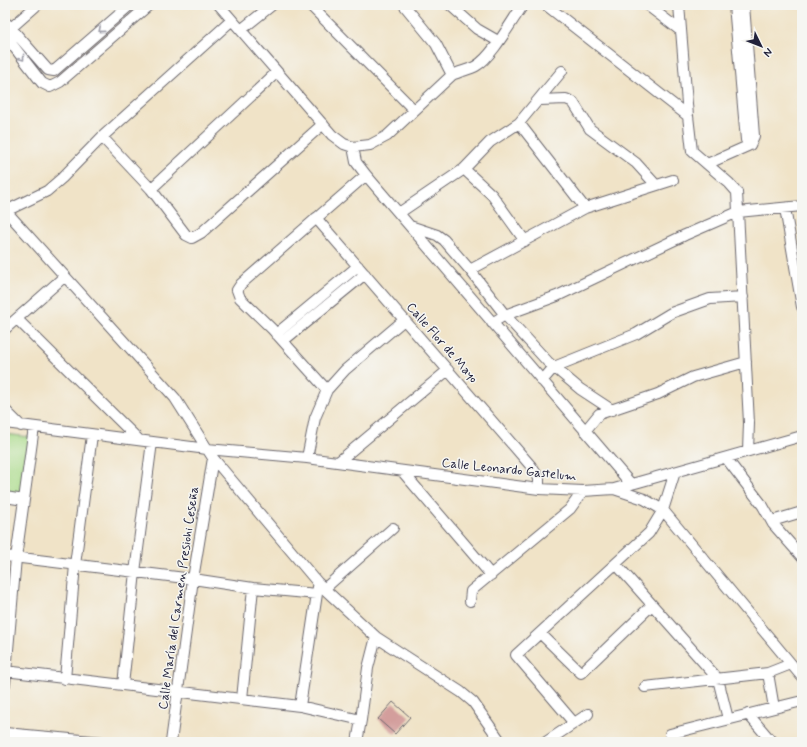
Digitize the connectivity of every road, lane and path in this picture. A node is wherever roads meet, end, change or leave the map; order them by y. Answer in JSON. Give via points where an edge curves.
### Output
{"nodes":[{"id":1,"x":37,"y":5,"type":"edge"},
{"id":2,"x":130,"y":5,"type":"edge"},
{"id":3,"x":149,"y":5,"type":"edge"},
{"id":4,"x":218,"y":5,"type":"edge"},
{"id":5,"x":272,"y":5,"type":"edge"},
{"id":6,"x":310,"y":5,"type":"edge"},
{"id":7,"x":404,"y":5,"type":"edge"},
{"id":8,"x":450,"y":5,"type":"edge"},
{"id":9,"x":523,"y":5,"type":"edge"},
{"id":10,"x":546,"y":5,"type":"edge"},
{"id":11,"x":647,"y":5,"type":"edge"},
{"id":12,"x":680,"y":5,"type":"edge"},
{"id":13,"x":734,"y":5,"type":"edge"},
{"id":14,"x":744,"y":5,"type":"edge"},
{"id":15,"x":232,"y":20,"type":"junction"},
{"id":16,"x":8,"y":25,"type":"edge"},
{"id":17,"x":241,"y":30,"type":"junction"},
{"id":18,"x":681,"y":31,"type":"junction"},
{"id":19,"x":498,"y":41,"type":"junction"},
{"id":20,"x":562,"y":71,"type":"dead end"},
{"id":21,"x":277,"y":72,"type":"junction"},
{"id":22,"x":452,"y":75,"type":"junction"},
{"id":23,"x":540,"y":100,"type":"junction"},
{"id":24,"x":414,"y":110,"type":"junction"},
{"id":25,"x":688,"y":116,"type":"junction"},
{"id":26,"x":519,"y":123,"type":"junction"},
{"id":27,"x":322,"y":124,"type":"junction"},
{"id":28,"x":102,"y":137,"type":"junction"},
{"id":29,"x":750,"y":145,"type":"junction"},
{"id":30,"x":353,"y":147,"type":"junction"},
{"id":31,"x":707,"y":164,"type":"junction"},
{"id":32,"x":464,"y":169,"type":"junction"},
{"id":33,"x":366,"y":175,"type":"junction"},
{"id":34,"x":673,"y":180,"type":"dead end"},
{"id":35,"x":656,"y":185,"type":"junction"},
{"id":36,"x":151,"y":189,"type":"junction"},
{"id":37,"x":802,"y":206,"type":"edge"},
{"id":38,"x":585,"y":208,"type":"junction"},
{"id":39,"x":785,"y":208,"type":"junction"},
{"id":40,"x":5,"y":210,"type":"edge"},
{"id":41,"x":738,"y":212,"type":"junction"},
{"id":42,"x":399,"y":213,"type":"junction"},
{"id":43,"x":316,"y":218,"type":"junction"},
{"id":44,"x":409,"y":226,"type":"junction"},
{"id":45,"x":525,"y":241,"type":"junction"},
{"id":46,"x":358,"y":266,"type":"junction"},
{"id":47,"x":470,"y":270,"type":"junction"},
{"id":48,"x":365,"y":274,"type":"junction"},
{"id":49,"x":65,"y":276,"type":"junction"},
{"id":50,"x":742,"y":297,"type":"junction"},
{"id":51,"x":802,"y":307,"type":"edge"},
{"id":52,"x":505,"y":315,"type":"junction"},
{"id":53,"x":17,"y":319,"type":"junction"},
{"id":54,"x":404,"y":320,"type":"junction"},
{"id":55,"x":492,"y":323,"type":"junction"},
{"id":56,"x":5,"y":329,"type":"edge"},
{"id":57,"x":276,"y":334,"type":"junction"},
{"id":58,"x":283,"y":341,"type":"junction"},
{"id":59,"x":746,"y":362,"type":"junction"},
{"id":60,"x":554,"y":367,"type":"junction"},
{"id":61,"x":448,"y":370,"type":"junction"},
{"id":62,"x":542,"y":381,"type":"junction"},
{"id":63,"x":328,"y":390,"type":"junction"},
{"id":64,"x":5,"y":410,"type":"edge"},
{"id":65,"x":612,"y":410,"type":"junction"},
{"id":66,"x":5,"y":424,"type":"edge"},
{"id":67,"x":21,"y":426,"type":"junction"},
{"id":68,"x":34,"y":427,"type":"junction"},
{"id":69,"x":585,"y":431,"type":"junction"},
{"id":70,"x":92,"y":435,"type":"junction"},
{"id":71,"x":802,"y":436,"type":"edge"},
{"id":72,"x":139,"y":440,"type":"junction"},
{"id":73,"x":152,"y":442,"type":"junction"},
{"id":74,"x":207,"y":449,"type":"junction"},
{"id":75,"x":748,"y":451,"type":"junction"},
{"id":76,"x":212,"y":458,"type":"junction"},
{"id":77,"x":307,"y":458,"type":"junction"},
{"id":78,"x":726,"y":458,"type":"junction"},
{"id":79,"x":338,"y":462,"type":"junction"},
{"id":80,"x":402,"y":470,"type":"junction"},
{"id":81,"x":675,"y":472,"type":"junction"},
{"id":82,"x":631,"y":484,"type":"junction"},
{"id":83,"x":539,"y":489,"type":"junction"},
{"id":84,"x":614,"y":489,"type":"junction"},
{"id":85,"x":583,"y":491,"type":"junction"},
{"id":86,"x":5,"y":497,"type":"edge"},
{"id":87,"x":24,"y":500,"type":"junction"},
{"id":88,"x":663,"y":510,"type":"junction"},
{"id":89,"x":802,"y":512,"type":"edge"},
{"id":90,"x":772,"y":521,"type":"junction"},
{"id":91,"x":393,"y":528,"type":"dead end"},
{"id":92,"x":5,"y":556,"type":"edge"},
{"id":93,"x":802,"y":557,"type":"edge"},
{"id":94,"x":16,"y":558,"type":"junction"},
{"id":95,"x":616,"y":564,"type":"junction"},
{"id":96,"x":75,"y":565,"type":"junction"},
{"id":97,"x":135,"y":572,"type":"junction"},
{"id":98,"x":491,"y":575,"type":"junction"},
{"id":99,"x":193,"y":579,"type":"junction"},
{"id":100,"x":253,"y":588,"type":"junction"},
{"id":101,"x":320,"y":589,"type":"junction"},
{"id":102,"x":470,"y":601,"type":"dead end"},
{"id":103,"x":652,"y":605,"type":"junction"},
{"id":104,"x":540,"y":633,"type":"junction"},
{"id":105,"x":376,"y":637,"type":"junction"},
{"id":106,"x":791,"y":664,"type":"junction"},
{"id":107,"x":6,"y":671,"type":"edge"},
{"id":108,"x":768,"y":673,"type":"junction"},
{"id":109,"x":802,"y":677,"type":"edge"},
{"id":110,"x":65,"y":679,"type":"junction"},
{"id":111,"x":718,"y":679,"type":"junction"},
{"id":112,"x":5,"y":684,"type":"edge"},
{"id":113,"x":123,"y":685,"type":"junction"},
{"id":114,"x":645,"y":688,"type":"dead end"},
{"id":115,"x":178,"y":692,"type":"junction"},
{"id":116,"x":242,"y":699,"type":"junction"},
{"id":117,"x":802,"y":701,"type":"edge"},
{"id":118,"x":300,"y":706,"type":"junction"},
{"id":119,"x":774,"y":708,"type":"junction"},
{"id":120,"x":588,"y":714,"type":"dead end"},
{"id":121,"x":748,"y":714,"type":"junction"},
{"id":122,"x":728,"y":719,"type":"junction"},
{"id":123,"x":361,"y":720,"type":"junction"},
{"id":124,"x":574,"y":723,"type":"junction"},
{"id":125,"x":5,"y":734,"type":"edge"},
{"id":126,"x":670,"y":734,"type":"dead end"},
{"id":127,"x":46,"y":739,"type":"edge"},
{"id":128,"x":499,"y":741,"type":"edge"},
{"id":129,"x":103,"y":742,"type":"edge"},
{"id":130,"x":171,"y":742,"type":"edge"},
{"id":131,"x":357,"y":742,"type":"edge"},
{"id":132,"x":546,"y":742,"type":"edge"},
{"id":133,"x":772,"y":742,"type":"edge"}],
"edges":[{"from":1,"to":16,"type":"street"},
{"from":2,"to":16,"type":"street","one_way":true,"via":[[54,71],[48,70]]},
{"from":16,"to":3,"type":"street","one_way":true,"via":[[11,43],[42,83],[50,86],[60,82]]},
{"from":4,"to":15,"type":"street"},
{"from":5,"to":17,"type":"street"},
{"from":6,"to":24,"type":"street"},
{"from":7,"to":22,"type":"street","via":[[436,44]]},
{"from":8,"to":19,"type":"street","via":[[477,29]]},
{"from":9,"to":19,"type":"street"},
{"from":10,"to":25,"type":"street"},
{"from":11,"to":18,"type":"street"},
{"from":12,"to":18,"type":"street"},
{"from":13,"to":29,"type":"street","via":[[746,140]]},
{"from":14,"to":29,"type":"street","via":[[754,136]]},
{"from":15,"to":17,"type":"street"},
{"from":15,"to":28,"type":"street"},
{"from":17,"to":21,"type":"street"},
{"from":18,"to":25,"type":"street"},
{"from":19,"to":22,"type":"street","via":[[484,61],[474,68]]},
{"from":20,"to":23,"type":"street"},
{"from":21,"to":27,"type":"street"},
{"from":21,"to":36,"type":"street"},
{"from":22,"to":24,"type":"street"},
{"from":23,"to":26,"type":"street"},
{"from":23,"to":35,"type":"street","via":[[566,99],[573,102],[590,129],[636,162]]},
{"from":24,"to":30,"type":"street","via":[[387,136],[370,145]]},
{"from":25,"to":31,"type":"street","via":[[692,151]]},
{"from":26,"to":32,"type":"street","via":[[490,142]]},
{"from":26,"to":38,"type":"street"},
{"from":27,"to":30,"type":"street","via":[[344,144]]},
{"from":27,"to":36,"type":"street","via":[[201,233],[192,238],[186,235]]},
{"from":28,"to":36,"type":"street"},
{"from":28,"to":40,"type":"street","via":[[47,191]]},
{"from":29,"to":31,"type":"street"},
{"from":30,"to":33,"type":"street","via":[[356,162]]},
{"from":31,"to":41,"type":"street","via":[[737,192]]},
{"from":32,"to":42,"type":"street"},
{"from":32,"to":45,"type":"street","via":[[492,194]]},
{"from":33,"to":42,"type":"street"},
{"from":33,"to":43,"type":"street"},
{"from":34,"to":35,"type":"street"},
{"from":35,"to":38,"type":"street"},
{"from":37,"to":39,"type":"street"},
{"from":38,"to":45,"type":"street"},
{"from":39,"to":41,"type":"street"},
{"from":39,"to":51,"type":"street"},
{"from":40,"to":49,"type":"street"},
{"from":41,"to":50,"type":"street"},
{"from":41,"to":52,"type":"street","via":[[557,296]]},
{"from":42,"to":44,"type":"street"},
{"from":43,"to":46,"type":"street","name":"Calle Flor de Mayo"},
{"from":43,"to":57,"type":"street","via":[[237,290],[240,298]]},
{"from":44,"to":47,"type":"street","via":[[437,235],[444,240]]},
{"from":44,"to":55,"type":"street"},
{"from":45,"to":47,"type":"street"},
{"from":46,"to":48,"type":"street","name":"Calle Flor de Mayo"},
{"from":46,"to":57,"type":"street"},
{"from":47,"to":52,"type":"street"},
{"from":48,"to":54,"type":"street","name":"Calle Flor de Mayo"},
{"from":48,"to":58,"type":"street"},
{"from":49,"to":53,"type":"street"},
{"from":49,"to":74,"type":"street","via":[[175,398]]},
{"from":50,"to":59,"type":"street"},
{"from":50,"to":60,"type":"street","via":[[710,299],[672,313],[636,334]]},
{"from":52,"to":55,"type":"street"},
{"from":52,"to":60,"type":"street"},
{"from":53,"to":56,"type":"street"},
{"from":53,"to":72,"type":"street"},
{"from":54,"to":61,"type":"street","name":"Calle Flor de Mayo"},
{"from":54,"to":63,"type":"street","via":[[345,370]]},
{"from":55,"to":62,"type":"street"},
{"from":57,"to":58,"type":"street"},
{"from":58,"to":63,"type":"street"},
{"from":59,"to":65,"type":"street","via":[[693,377],[658,394]]},
{"from":59,"to":75,"type":"street"},
{"from":60,"to":62,"type":"street"},
{"from":60,"to":65,"type":"street","via":[[580,389]]},
{"from":61,"to":79,"type":"street"},
{"from":61,"to":83,"type":"street","name":"Calle Flor de Mayo","via":[[531,466],[539,478]]},
{"from":62,"to":69,"type":"street"},
{"from":63,"to":77,"type":"street","via":[[315,418]]},
{"from":64,"to":67,"type":"street"},
{"from":65,"to":69,"type":"street","via":[[599,414]]},
{"from":66,"to":67,"type":"street","name":"Calle Leonardo Gastelum"},
{"from":67,"to":68,"type":"street","name":"Calle Leonardo Gastelum"},
{"from":68,"to":70,"type":"street","name":"Calle Leonardo Gastelum"},
{"from":68,"to":87,"type":"street"},
{"from":69,"to":82,"type":"street"},
{"from":70,"to":72,"type":"street","name":"Calle Leonardo Gastelum"},
{"from":70,"to":96,"type":"street"},
{"from":71,"to":75,"type":"street","name":"Calle Leonardo Gastelum"},
{"from":72,"to":73,"type":"street","name":"Calle Leonardo Gastelum"},
{"from":73,"to":74,"type":"street","name":"Calle Leonardo Gastelum"},
{"from":73,"to":97,"type":"street"},
{"from":74,"to":76,"type":"street"},
{"from":74,"to":77,"type":"street","name":"Calle Leonardo Gastelum"},
{"from":75,"to":78,"type":"street","name":"Calle Leonardo Gastelum"},
{"from":76,"to":99,"type":"street","name":"Calle María del Carmen Presiohi Ceseña"},
{"from":76,"to":101,"type":"street"},
{"from":77,"to":79,"type":"street","name":"Calle Leonardo Gastelum"},
{"from":78,"to":81,"type":"street","name":"Calle Leonardo Gastelum"},
{"from":78,"to":90,"type":"street"},
{"from":79,"to":80,"type":"street","name":"Calle Leonardo Gastelum"},
{"from":80,"to":83,"type":"street","name":"Calle Leonardo Gastelum"},
{"from":80,"to":98,"type":"street"},
{"from":81,"to":82,"type":"street","name":"Calle Leonardo Gastelum"},
{"from":81,"to":88,"type":"street"},
{"from":82,"to":84,"type":"street","name":"Calle Leonardo Gastelum"},
{"from":83,"to":85,"type":"street","name":"Calle Leonardo Gastelum"},
{"from":84,"to":85,"type":"street","name":"Calle Leonardo Gastelum"},
{"from":84,"to":88,"type":"street","via":[[644,499]]},
{"from":85,"to":98,"type":"street","via":[[570,509]]},
{"from":86,"to":87,"type":"street"},
{"from":87,"to":94,"type":"street"},
{"from":88,"to":95,"type":"street","via":[[649,533]]},
{"from":88,"to":106,"type":"street"},
{"from":89,"to":90,"type":"street"},
{"from":90,"to":93,"type":"street"},
{"from":91,"to":101,"type":"street"},
{"from":92,"to":94,"type":"street"},
{"from":94,"to":96,"type":"street"},
{"from":94,"to":107,"type":"street"},
{"from":95,"to":103,"type":"street"},
{"from":95,"to":104,"type":"street"},
{"from":96,"to":97,"type":"street"},
{"from":96,"to":110,"type":"street"},
{"from":97,"to":99,"type":"street"},
{"from":97,"to":113,"type":"street"},
{"from":98,"to":102,"type":"street","via":[[471,591]]},
{"from":99,"to":100,"type":"street"},
{"from":99,"to":115,"type":"street","name":"Calle María del Carmen Presiohi Ceseña"},
{"from":100,"to":101,"type":"street"},
{"from":100,"to":116,"type":"street"},
{"from":101,"to":105,"type":"street"},
{"from":101,"to":118,"type":"street"},
{"from":103,"to":104,"type":"street","via":[[581,673]]},
{"from":103,"to":111,"type":"street"},
{"from":104,"to":124,"type":"street","via":[[516,655]]},
{"from":105,"to":123,"type":"street","via":[[368,668]]},
{"from":105,"to":128,"type":"street","via":[[473,702]]},
{"from":106,"to":108,"type":"street"},
{"from":106,"to":109,"type":"street"},
{"from":107,"to":110,"type":"street"},
{"from":107,"to":112,"type":"street"},
{"from":108,"to":111,"type":"street"},
{"from":108,"to":119,"type":"street"},
{"from":110,"to":113,"type":"street"},
{"from":111,"to":114,"type":"street"},
{"from":111,"to":122,"type":"street"},
{"from":113,"to":115,"type":"street"},
{"from":115,"to":116,"type":"street"},
{"from":115,"to":130,"type":"street","name":"Calle María del Carmen Presiohi Ceseña"},
{"from":116,"to":118,"type":"street"},
{"from":117,"to":119,"type":"street"},
{"from":118,"to":123,"type":"street"},
{"from":119,"to":121,"type":"street"},
{"from":120,"to":124,"type":"street"},
{"from":121,"to":122,"type":"street"},
{"from":121,"to":133,"type":"street"},
{"from":122,"to":126,"type":"street"},
{"from":123,"to":131,"type":"street"},
{"from":124,"to":132,"type":"street"},
{"from":125,"to":127,"type":"street"},
{"from":127,"to":129,"type":"street"}]}
